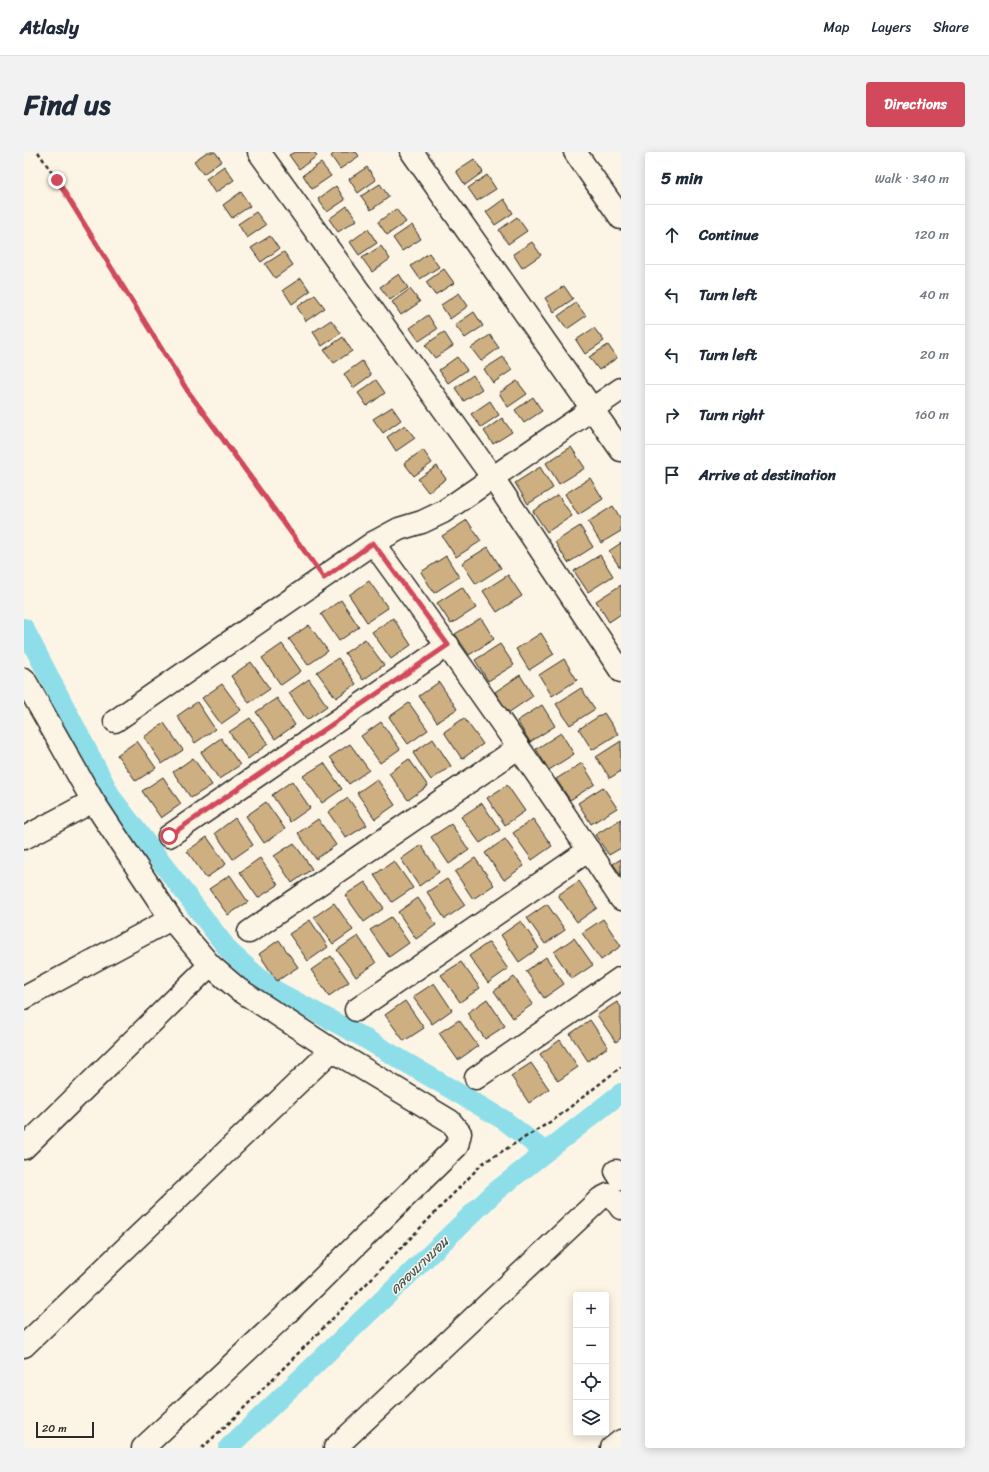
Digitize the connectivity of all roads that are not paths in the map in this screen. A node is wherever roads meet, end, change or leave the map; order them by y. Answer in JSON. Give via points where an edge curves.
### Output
{"nodes":[{"id":1,"x":259,"y":152,"type":"edge"},
{"id":2,"x":412,"y":152,"type":"edge"},
{"id":3,"x":575,"y":152,"type":"edge"},
{"id":4,"x":618,"y":207,"type":"edge"},
{"id":5,"x":621,"y":389,"type":"edge"},
{"id":6,"x":592,"y":410,"type":"junction"},
{"id":7,"x":621,"y":450,"type":"edge"},
{"id":8,"x":493,"y":478,"type":"junction"},
{"id":9,"x":373,"y":543,"type":"junction"},
{"id":10,"x":448,"y":645,"type":"junction"},
{"id":11,"x":621,"y":671,"type":"edge"},
{"id":12,"x":24,"y":679,"type":"edge"},
{"id":13,"x":115,"y":721,"type":"dead end"},
{"id":14,"x":518,"y":748,"type":"junction"},
{"id":15,"x":93,"y":800,"type":"junction"},
{"id":16,"x":169,"y":836,"type":"dead end"},
{"id":17,"x":24,"y":838,"type":"edge"},
{"id":18,"x":589,"y":850,"type":"junction"},
{"id":19,"x":621,"y":899,"type":"edge"},
{"id":20,"x":171,"y":919,"type":"junction"},
{"id":21,"x":249,"y":932,"type":"dead end"},
{"id":22,"x":210,"y":965,"type":"junction"},
{"id":23,"x":621,"y":978,"type":"edge"},
{"id":24,"x":24,"y":998,"type":"edge"},
{"id":25,"x":356,"y":1010,"type":"dead end"},
{"id":26,"x":332,"y":1050,"type":"junction"},
{"id":27,"x":476,"y":1078,"type":"dead end"},
{"id":28,"x":24,"y":1148,"type":"edge"},
{"id":29,"x":621,"y":1208,"type":"edge"},
{"id":30,"x":24,"y":1346,"type":"edge"},
{"id":31,"x":621,"y":1441,"type":"edge"},
{"id":32,"x":143,"y":1448,"type":"edge"},
{"id":33,"x":335,"y":1448,"type":"edge"},
{"id":34,"x":612,"y":1448,"type":"edge"}],
"edges":[{"from":1,"to":8,"type":"street"},
{"from":2,"to":6,"type":"street"},
{"from":3,"to":4,"type":"street"},
{"from":5,"to":6,"type":"street"},
{"from":6,"to":7,"type":"street"},
{"from":6,"to":8,"type":"street"},
{"from":8,"to":9,"type":"street","via":[[443,512],[399,529]]},
{"from":8,"to":11,"type":"street"},
{"from":9,"to":10,"type":"street"},
{"from":9,"to":13,"type":"street"},
{"from":10,"to":14,"type":"street"},
{"from":10,"to":16,"type":"street"},
{"from":12,"to":15,"type":"street"},
{"from":14,"to":18,"type":"street"},
{"from":14,"to":21,"type":"street"},
{"from":15,"to":17,"type":"street"},
{"from":15,"to":20,"type":"street"},
{"from":18,"to":19,"type":"street"},
{"from":18,"to":25,"type":"street"},
{"from":20,"to":22,"type":"street"},
{"from":20,"to":24,"type":"street"},
{"from":22,"to":26,"type":"street","via":[[238,989]]},
{"from":22,"to":28,"type":"street"},
{"from":23,"to":27,"type":"street"},
{"from":26,"to":30,"type":"street"},
{"from":26,"to":32,"type":"street","via":[[450,1121],[460,1133],[457,1146]]},
{"from":29,"to":33,"type":"street","via":[[608,1195],[600,1199]]},
{"from":31,"to":34,"type":"street"}]}
